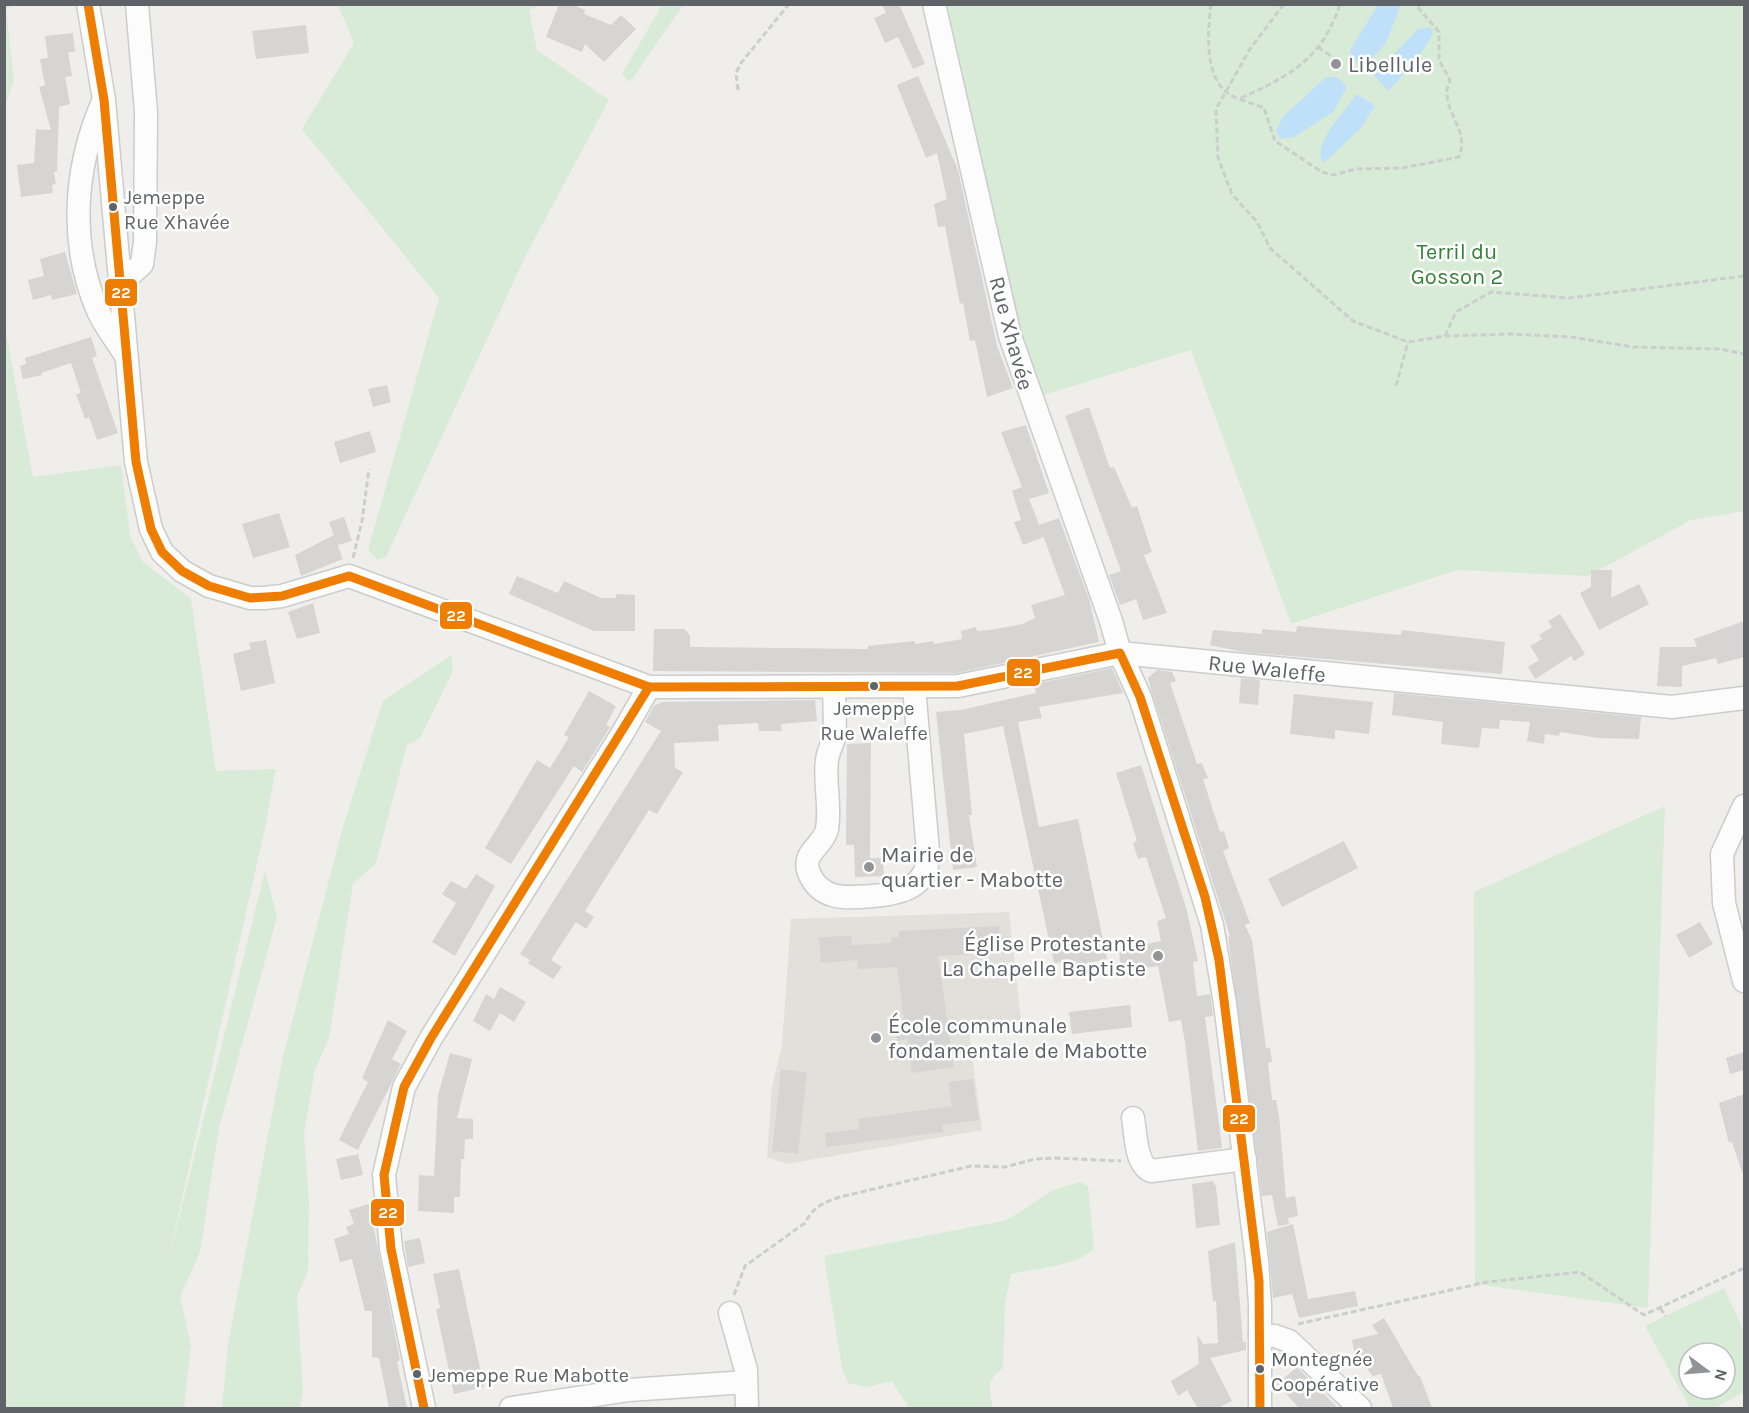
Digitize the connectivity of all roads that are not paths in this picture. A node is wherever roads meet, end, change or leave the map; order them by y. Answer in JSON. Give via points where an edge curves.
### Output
{"nodes":[{"id":1,"x":88,"y":4,"type":"edge"},
{"id":2,"x":137,"y":4,"type":"edge"},
{"id":3,"x":934,"y":4,"type":"edge"},
{"id":4,"x":104,"y":100,"type":"junction"},
{"id":5,"x":120,"y":284,"type":"junction"},
{"id":6,"x":127,"y":358,"type":"junction"},
{"id":7,"x":1120,"y":653,"type":"junction"},
{"id":8,"x":649,"y":687,"type":"junction"},
{"id":9,"x":834,"y":687,"type":"junction"},
{"id":10,"x":914,"y":687,"type":"junction"},
{"id":11,"x":1744,"y":698,"type":"edge"},
{"id":12,"x":1744,"y":806,"type":"edge"},
{"id":13,"x":1744,"y":981,"type":"edge"},
{"id":14,"x":1133,"y":1118,"type":"dead end"},
{"id":15,"x":1245,"y":1159,"type":"junction"},
{"id":16,"x":730,"y":1313,"type":"road end"},
{"id":17,"x":1260,"y":1335,"type":"junction"},
{"id":18,"x":746,"y":1382,"type":"junction"},
{"id":19,"x":424,"y":1408,"type":"edge"},
{"id":20,"x":511,"y":1408,"type":"edge"},
{"id":21,"x":747,"y":1408,"type":"edge"},
{"id":22,"x":1260,"y":1408,"type":"edge"},
{"id":23,"x":1360,"y":1408,"type":"edge"}],
"edges":[{"from":1,"to":4,"type":"street"},
{"from":2,"to":5,"type":"street","via":[[146,112],[145,242],[142,264]]},
{"from":3,"to":7,"type":"street","name":"Rue Xhavée","via":[[1010,336]]},
{"from":4,"to":5,"type":"street"},
{"from":4,"to":6,"type":"street","via":[[83,156],[79,222],[99,314]]},
{"from":5,"to":6,"type":"street"},
{"from":6,"to":8,"type":"street","name":"Rue Waleffe","via":[[136,462],[151,529],[162,552],[182,571],[209,586],[250,598],[282,596],[349,576]]},
{"from":7,"to":10,"type":"street","name":"Rue Waleffe","via":[[958,686]]},
{"from":7,"to":11,"type":"street","name":"Rue Waleffe","via":[[1621,704],[1672,707]]},
{"from":7,"to":15,"type":"street","name":"Rue Xhavée","via":[[1140,697],[1207,906],[1225,1004]]},
{"from":8,"to":9,"type":"street","name":"Rue Waleffe"},
{"from":8,"to":19,"type":"street","via":[[404,1087],[384,1174],[391,1249]]},
{"from":9,"to":10,"type":"street","name":"Rue Waleffe"},
{"from":9,"to":10,"type":"street","via":[[834,737],[827,759],[827,828],[808,856],[807,865],[819,888],[840,898],[906,891],[926,872],[928,852]]},
{"from":12,"to":13,"type":"street","via":[[1722,854],[1724,903]]},
{"from":14,"to":15,"type":"street","via":[[1141,1162],[1151,1171]]},
{"from":15,"to":17,"type":"street","name":"Rue Xhavée","via":[[1259,1281]]},
{"from":16,"to":18,"type":"street"},
{"from":17,"to":22,"type":"street","name":"Rue Xhavée"},
{"from":17,"to":23,"type":"street","via":[[1284,1338],[1298,1348]]},
{"from":18,"to":20,"type":"street","via":[[628,1390]]},
{"from":18,"to":21,"type":"street"}]}
